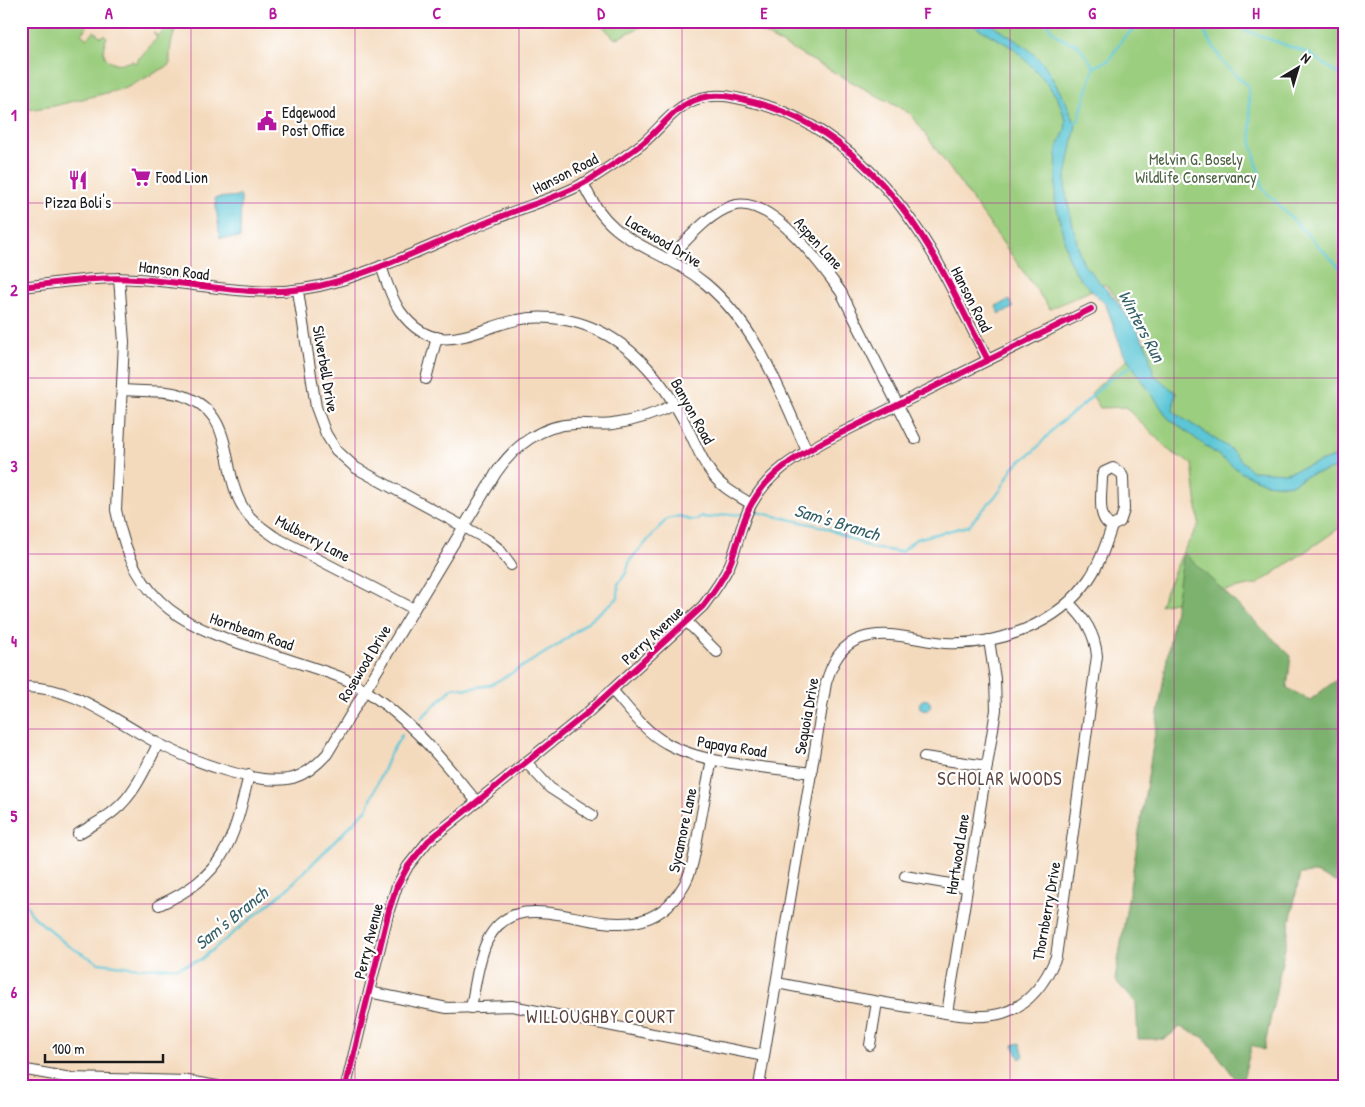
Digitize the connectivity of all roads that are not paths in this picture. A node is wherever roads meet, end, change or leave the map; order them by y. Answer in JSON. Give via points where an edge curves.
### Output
{"nodes":[{"id":1,"x":583,"y":183,"type":"junction"},
{"id":2,"x":668,"y":260,"type":"junction"},
{"id":3,"x":380,"y":266,"type":"junction"},
{"id":4,"x":119,"y":278,"type":"junction"},
{"id":5,"x":21,"y":287,"type":"edge"},
{"id":6,"x":298,"y":291,"type":"junction"},
{"id":7,"x":1091,"y":309,"type":"dead end"},
{"id":8,"x":437,"y":337,"type":"junction"},
{"id":9,"x":988,"y":360,"type":"junction"},
{"id":10,"x":426,"y":379,"type":"dead end"},
{"id":11,"x":123,"y":390,"type":"junction"},
{"id":12,"x":675,"y":404,"type":"junction"},
{"id":13,"x":898,"y":406,"type":"junction"},
{"id":14,"x":915,"y":440,"type":"dead end"},
{"id":15,"x":807,"y":451,"type":"junction"},
{"id":16,"x":751,"y":504,"type":"junction"},
{"id":17,"x":464,"y":526,"type":"junction"},
{"id":18,"x":1112,"y":526,"type":"junction"},
{"id":19,"x":511,"y":564,"type":"dead end"},
{"id":20,"x":1069,"y":603,"type":"junction"},
{"id":21,"x":414,"y":609,"type":"junction"},
{"id":22,"x":687,"y":622,"type":"junction"},
{"id":23,"x":989,"y":640,"type":"junction"},
{"id":24,"x":717,"y":652,"type":"dead end"},
{"id":25,"x":21,"y":687,"type":"edge"},
{"id":26,"x":612,"y":690,"type":"junction"},
{"id":27,"x":365,"y":691,"type":"junction"},
{"id":28,"x":158,"y":744,"type":"junction"},
{"id":29,"x":924,"y":757,"type":"dead end"},
{"id":30,"x":712,"y":759,"type":"junction"},
{"id":31,"x":526,"y":762,"type":"junction"},
{"id":32,"x":987,"y":766,"type":"junction"},
{"id":33,"x":812,"y":773,"type":"junction"},
{"id":34,"x":250,"y":775,"type":"junction"},
{"id":35,"x":477,"y":802,"type":"junction"},
{"id":36,"x":592,"y":815,"type":"dead end"},
{"id":37,"x":78,"y":834,"type":"dead end"},
{"id":38,"x":905,"y":876,"type":"dead end"},
{"id":39,"x":967,"y":887,"type":"junction"},
{"id":40,"x":159,"y":905,"type":"dead end"},
{"id":41,"x":777,"y":983,"type":"junction"},
{"id":42,"x":369,"y":992,"type":"junction"},
{"id":43,"x":877,"y":1002,"type":"junction"},
{"id":44,"x":471,"y":1008,"type":"junction"},
{"id":45,"x":947,"y":1013,"type":"junction"},
{"id":46,"x":870,"y":1045,"type":"dead end"},
{"id":47,"x":764,"y":1056,"type":"junction"},
{"id":48,"x":21,"y":1069,"type":"edge"},
{"id":49,"x":133,"y":1083,"type":"edge"},
{"id":50,"x":217,"y":1086,"type":"edge"},
{"id":51,"x":346,"y":1086,"type":"edge"},
{"id":52,"x":759,"y":1086,"type":"edge"}],
"edges":[{"from":1,"to":2,"type":"street","name":"Lacewood Drive","via":[[599,213],[609,224]]},
{"from":1,"to":3,"type":"street","name":"Hanson Road"},
{"from":1,"to":9,"type":"street","name":"Hanson Road","via":[[627,155],[693,100],[715,95],[730,96],[773,107],[834,140],[873,174],[894,198],[937,261]]},
{"from":2,"to":13,"type":"street","name":"Aspen Lane","via":[[725,209],[742,205],[760,209],[792,233],[841,292]]},
{"from":2,"to":15,"type":"street","name":"Lacewood Drive","via":[[706,285],[754,338]]},
{"from":3,"to":6,"type":"street","name":"Hanson Road"},
{"from":3,"to":8,"type":"street","name":"Banyon Road","via":[[399,309],[415,326]]},
{"from":4,"to":5,"type":"street","name":"Hanson Road"},
{"from":4,"to":6,"type":"street","name":"Hanson Road","via":[[241,292]]},
{"from":4,"to":11,"type":"street","name":"Hornbeam Road","via":[[124,342]]},
{"from":6,"to":17,"type":"street","name":"Silverbell Drive","via":[[316,407],[336,450],[356,468]]},
{"from":7,"to":9,"type":"street","name":"Perry Avenue"},
{"from":8,"to":10,"type":"street"},
{"from":8,"to":12,"type":"street","name":"Banyon Road","via":[[468,337],[518,320],[534,318],[584,325],[620,343],[635,356],[659,380]]},
{"from":9,"to":13,"type":"street","name":"Perry Avenue"},
{"from":11,"to":21,"type":"street","name":"Mulberry Lane","via":[[184,395],[199,404],[219,424],[235,490],[244,509],[259,526]]},
{"from":11,"to":27,"type":"street","name":"Hornbeam Road","via":[[116,510],[120,535],[143,583],[173,612],[212,635],[342,678]]},
{"from":12,"to":16,"type":"street","name":"Banyon Road","via":[[712,475]]},
{"from":12,"to":17,"type":"street","name":"Rosewood Drive","via":[[611,425],[561,425],[534,436],[502,464]]},
{"from":13,"to":14,"type":"street","name":"Aspen Lane"},
{"from":13,"to":15,"type":"street","name":"Perry Avenue"},
{"from":15,"to":16,"type":"street","name":"Perry Avenue","via":[[784,464]]},
{"from":16,"to":22,"type":"street","name":"Perry Avenue","via":[[722,579]]},
{"from":17,"to":19,"type":"street","name":"Silverbell Drive","via":[[499,549]]},
{"from":17,"to":21,"type":"street","name":"Rosewood Drive"},
{"from":18,"to":18,"type":"street","name":"Sequoia Drive","via":[[1120,522],[1124,510],[1123,478],[1113,468],[1102,476],[1103,519]]},
{"from":18,"to":20,"type":"street","name":"Sequoia Drive","via":[[1096,568]]},
{"from":20,"to":23,"type":"street","name":"Sequoia Drive","via":[[1026,629]]},
{"from":20,"to":45,"type":"street","name":"Thornberry Drive","via":[[1086,621],[1096,643],[1097,656],[1056,957],[1038,989],[1009,1010],[983,1016]]},
{"from":21,"to":27,"type":"street","name":"Rosewood Drive"},
{"from":22,"to":24,"type":"street"},
{"from":22,"to":26,"type":"street","name":"Perry Avenue"},
{"from":23,"to":32,"type":"street","name":"Hartwood Lane","via":[[997,703]]},
{"from":23,"to":33,"type":"street","name":"Sequoia Drive","via":[[946,643],[876,635],[852,642],[830,666]]},
{"from":25,"to":28,"type":"street","name":"Rosewood Drive","via":[[50,688],[68,694],[95,706]]},
{"from":26,"to":30,"type":"street","name":"Papaya Road","via":[[638,720],[666,743],[687,753]]},
{"from":26,"to":31,"type":"street","name":"Perry Avenue"},
{"from":27,"to":34,"type":"street","name":"Rosewood Drive","via":[[327,754],[312,769],[284,779]]},
{"from":27,"to":35,"type":"street","name":"Hornbeam Road","via":[[384,702],[412,726]]},
{"from":28,"to":34,"type":"street","name":"Rosewood Drive","via":[[219,768]]},
{"from":28,"to":37,"type":"street","via":[[131,793],[115,810]]},
{"from":29,"to":32,"type":"street"},
{"from":30,"to":33,"type":"street","name":"Papaya Road"},
{"from":30,"to":44,"type":"street","name":"Sycamore Lane","via":[[689,877],[669,904],[650,917],[614,925],[534,910],[515,915],[501,924],[487,942]]},
{"from":31,"to":35,"type":"street","name":"Perry Avenue"},
{"from":31,"to":36,"type":"street","via":[[550,788]]},
{"from":32,"to":39,"type":"street","name":"Hartwood Lane"},
{"from":33,"to":41,"type":"street","name":"Sequoia Drive"},
{"from":34,"to":40,"type":"street","via":[[237,826],[222,859],[188,891]]},
{"from":35,"to":42,"type":"street","name":"Perry Avenue","via":[[428,841],[408,866],[389,910]]},
{"from":38,"to":39,"type":"street"},
{"from":39,"to":45,"type":"street","name":"Hartwood Lane"},
{"from":41,"to":43,"type":"street","name":"Thornberry Drive"},
{"from":41,"to":47,"type":"street","name":"Sequoia Drive"},
{"from":42,"to":44,"type":"street","via":[[447,1008]]},
{"from":42,"to":51,"type":"street","name":"Perry Avenue"},
{"from":43,"to":45,"type":"street","name":"Thornberry Drive"},
{"from":43,"to":46,"type":"street"},
{"from":44,"to":47,"type":"street","via":[[512,1006]]},
{"from":47,"to":52,"type":"street","name":"Sequoia Drive"},
{"from":48,"to":49,"type":"street","via":[[71,1078]]},
{"from":49,"to":50,"type":"street","via":[[188,1081]]}]}
